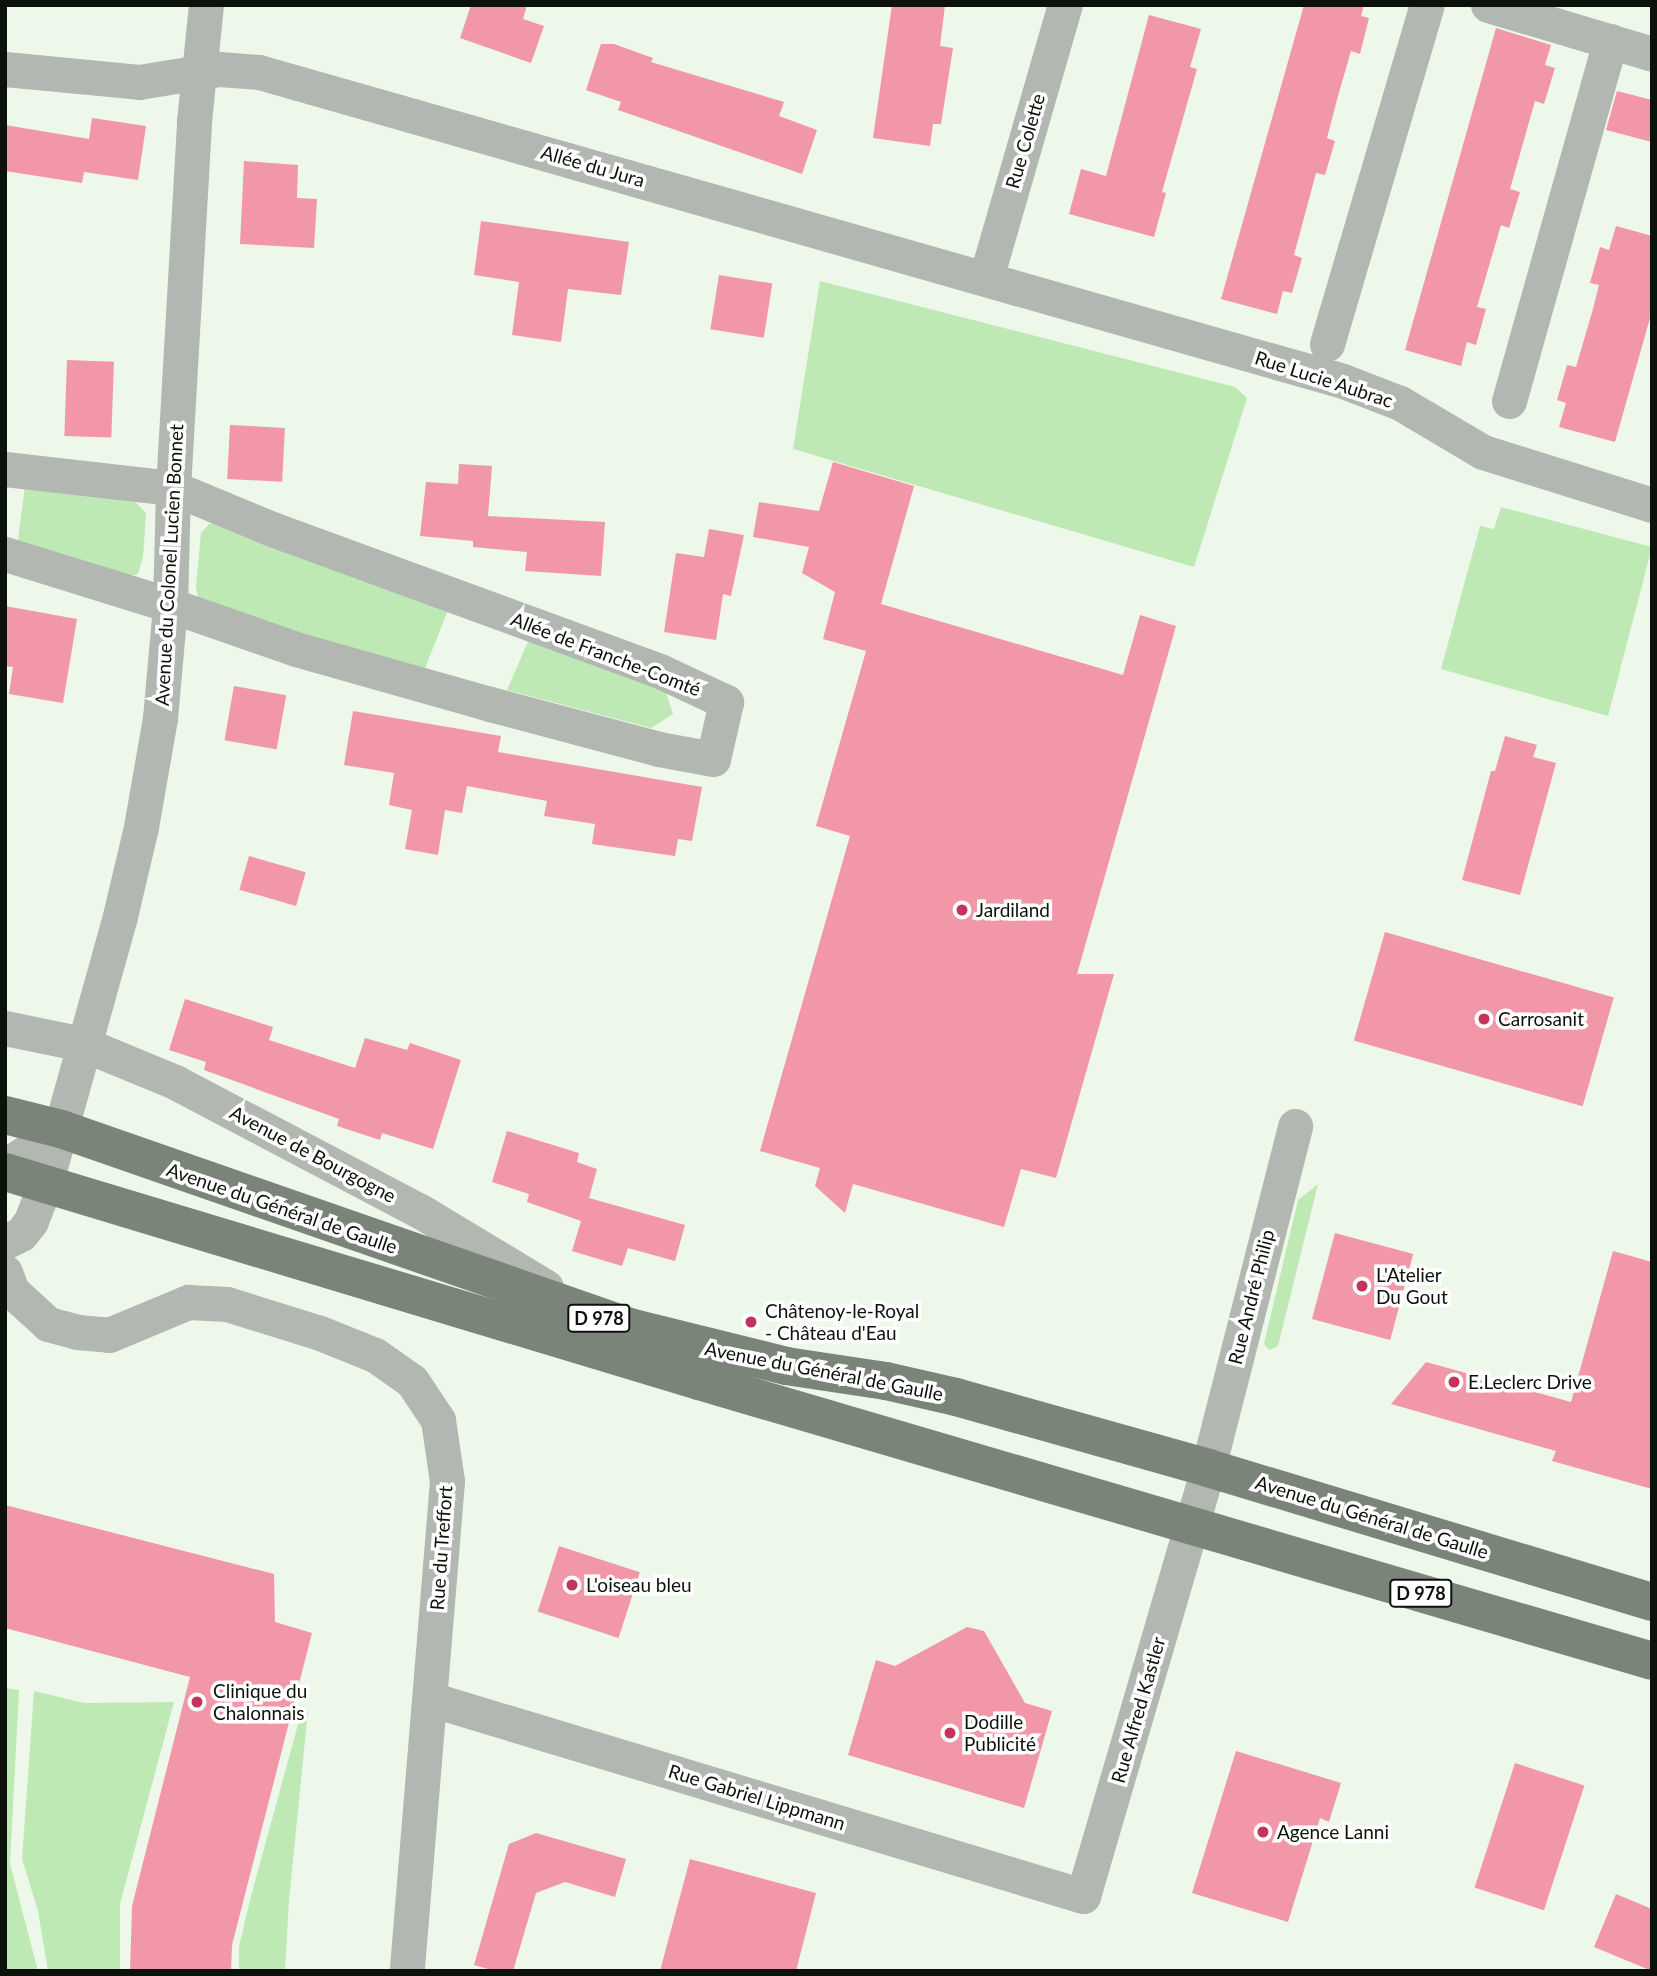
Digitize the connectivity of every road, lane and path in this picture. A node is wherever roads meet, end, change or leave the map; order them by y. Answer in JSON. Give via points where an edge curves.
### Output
{"nodes":[{"id":1,"x":206,"y":5,"type":"edge"},
{"id":2,"x":1065,"y":5,"type":"edge"},
{"id":3,"x":1427,"y":5,"type":"edge"},
{"id":4,"x":1488,"y":5,"type":"edge"},
{"id":5,"x":1610,"y":41,"type":"junction"},
{"id":6,"x":1652,"y":54,"type":"edge"},
{"id":7,"x":5,"y":69,"type":"edge"},
{"id":8,"x":197,"y":73,"type":"junction"},
{"id":9,"x":986,"y":278,"type":"junction"},
{"id":10,"x":1327,"y":344,"type":"dead end"},
{"id":11,"x":1509,"y":401,"type":"dead end"},
{"id":12,"x":5,"y":469,"type":"edge"},
{"id":13,"x":173,"y":488,"type":"junction"},
{"id":14,"x":1652,"y":505,"type":"edge"},
{"id":15,"x":5,"y":554,"type":"edge"},
{"id":16,"x":170,"y":605,"type":"junction"},
{"id":17,"x":5,"y":1028,"type":"edge"},
{"id":18,"x":83,"y":1044,"type":"junction"},
{"id":19,"x":5,"y":1115,"type":"edge"},
{"id":20,"x":1295,"y":1126,"type":"dead end"},
{"id":21,"x":61,"y":1129,"type":"junction"},
{"id":22,"x":5,"y":1166,"type":"edge"},
{"id":23,"x":5,"y":1172,"type":"edge"},
{"id":24,"x":45,"y":1185,"type":"junction"},
{"id":25,"x":5,"y":1242,"type":"edge"},
{"id":26,"x":5,"y":1272,"type":"edge"},
{"id":27,"x":604,"y":1320,"type":"junction"},
{"id":28,"x":1208,"y":1468,"type":"junction"},
{"id":29,"x":1191,"y":1524,"type":"junction"},
{"id":30,"x":1652,"y":1602,"type":"edge"},
{"id":31,"x":1652,"y":1661,"type":"edge"},
{"id":32,"x":430,"y":1699,"type":"junction"},
{"id":33,"x":1083,"y":1896,"type":"joint"},
{"id":34,"x":407,"y":1971,"type":"edge"}],
"edges":[{"from":1,"to":8,"type":"street","name":"Avenue du Colonel Lucien Bonnet"},
{"from":2,"to":9,"type":"street","name":"Rue Colette"},
{"from":3,"to":10,"type":"street"},
{"from":4,"to":5,"type":"street"},
{"from":5,"to":6,"type":"street"},
{"from":5,"to":11,"type":"street"},
{"from":7,"to":8,"type":"street","name":"Allée du Jura","via":[[139,82]]},
{"from":8,"to":9,"type":"street","name":"Allée du Jura","via":[[219,69],[259,72]]},
{"from":8,"to":13,"type":"street","name":"Avenue du Colonel Lucien Bonnet"},
{"from":9,"to":14,"type":"street","name":"Rue Lucie Aubrac","via":[[1376,392],[1483,452]]},
{"from":12,"to":13,"type":"street","name":"Allée de Franche-Comté"},
{"from":13,"to":16,"type":"street","name":"Avenue du Colonel Lucien Bonnet"},
{"from":13,"to":16,"type":"street","name":"Allée de Franche-Comté","via":[[272,529],[662,672],[726,702],[713,759],[430,688],[296,649]]},
{"from":15,"to":16,"type":"street","name":"Allée de Franche-Comté"},
{"from":16,"to":18,"type":"street","name":"Avenue du Colonel Lucien Bonnet","via":[[160,718],[141,827]]},
{"from":17,"to":18,"type":"street","name":"Avenue de Bourgogne"},
{"from":18,"to":21,"type":"street","name":"Avenue du Colonel Lucien Bonnet"},
{"from":18,"to":27,"type":"street","name":"Avenue de Bourgogne","via":[[175,1082],[359,1179]]},
{"from":19,"to":21,"type":"main road","name":"Avenue du Général de Gaulle","number":"D 978"},
{"from":20,"to":28,"type":"street","name":"Rue André Philip"},
{"from":21,"to":22,"type":"street"},
{"from":21,"to":24,"type":"street","name":"Avenue du Colonel Lucien Bonnet"},
{"from":21,"to":27,"type":"main road","name":"Avenue du Général de Gaulle","number":"D 978"},
{"from":23,"to":24,"type":"main road","name":"Avenue du Général de Gaulle","number":"D 978"},
{"from":24,"to":25,"type":"street","name":"Avenue du Colonel Lucien Bonnet","via":[[31,1221],[21,1234]]},
{"from":24,"to":29,"type":"main road","name":"Avenue du Général de Gaulle","number":"D 978"},
{"from":26,"to":32,"type":"street","name":"Rue du Treffort","via":[[12,1292],[48,1324],[77,1332],[109,1335],[188,1301],[227,1304],[375,1355],[412,1381],[438,1420],[447,1481]]},
{"from":27,"to":28,"type":"main road","name":"Avenue du Général de Gaulle","number":"D 978","via":[[759,1360],[956,1397]]},
{"from":28,"to":29,"type":"street","name":"Rue André Philip"},
{"from":28,"to":30,"type":"main road","name":"Avenue du Général de Gaulle","number":"D 978"},
{"from":29,"to":31,"type":"main road","name":"Avenue du Général de Gaulle","number":"D 978"},
{"from":29,"to":33,"type":"street","name":"Rue Alfred Kastler"},
{"from":32,"to":33,"type":"street","name":"Rue Gabriel Lippmann"},
{"from":32,"to":34,"type":"street","name":"Rue du Treffort"}]}
